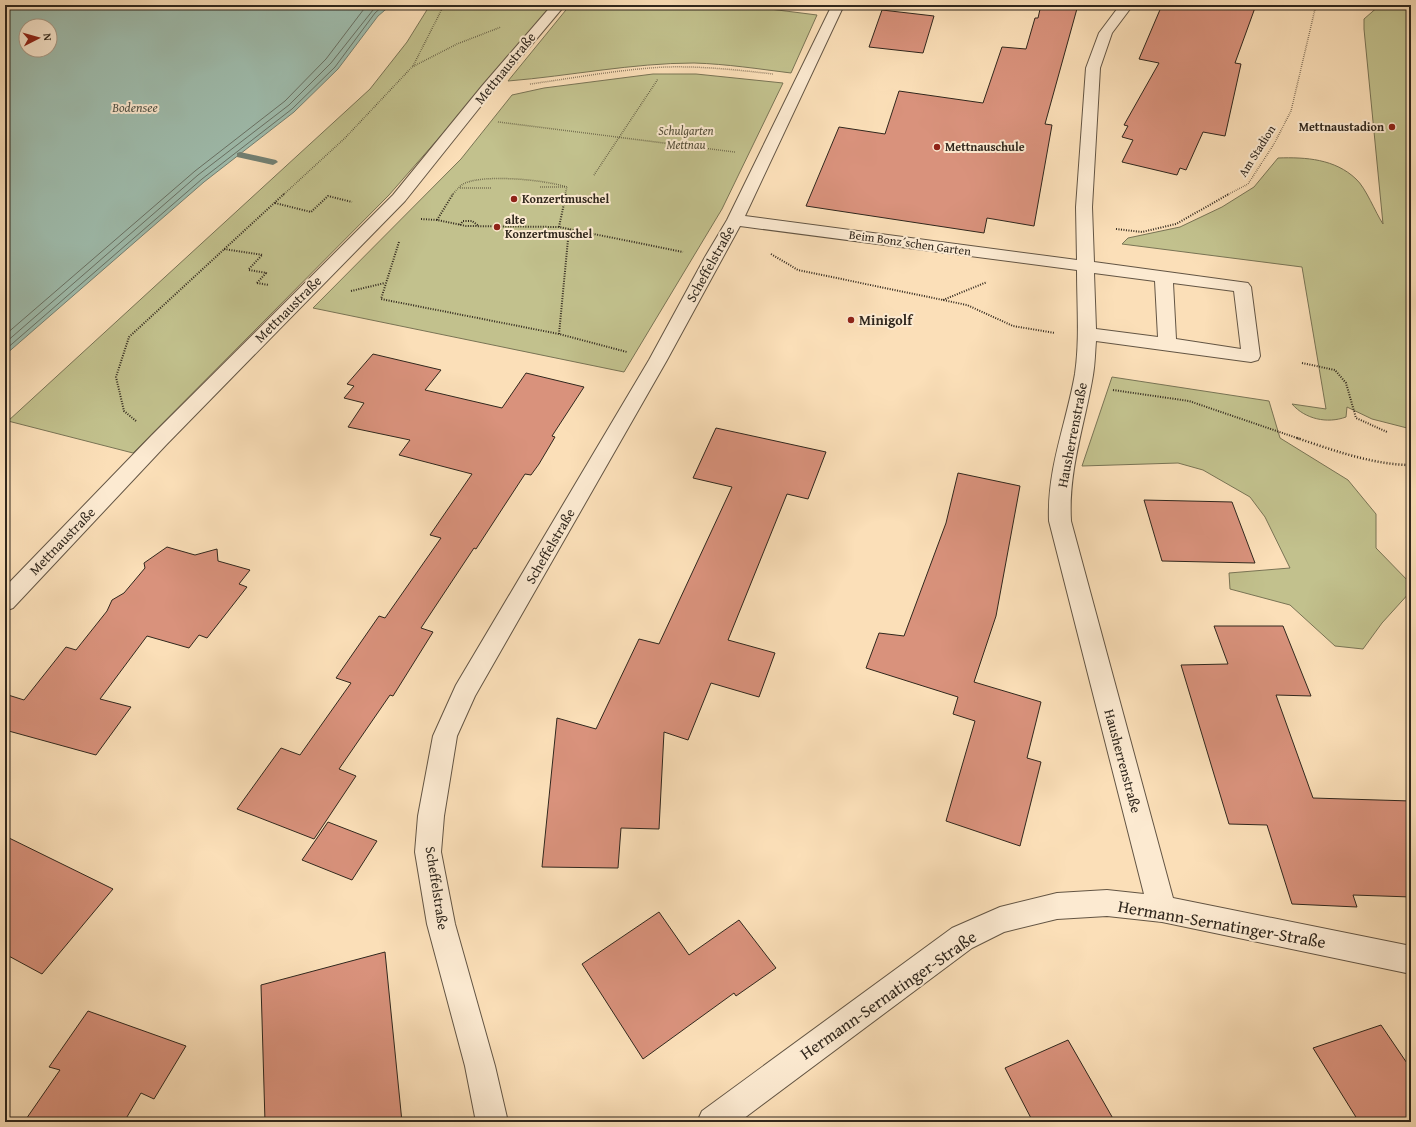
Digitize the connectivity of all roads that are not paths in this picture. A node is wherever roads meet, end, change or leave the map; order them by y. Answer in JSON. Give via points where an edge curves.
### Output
{"nodes":[{"id":1,"x":559,"y":5,"type":"edge"},
{"id":2,"x":838,"y":5,"type":"edge"},
{"id":3,"x":1127,"y":5,"type":"edge"},
{"id":4,"x":732,"y":224,"type":"junction"},
{"id":5,"x":1086,"y":267,"type":"junction"},
{"id":6,"x":1164,"y":277,"type":"junction"},
{"id":7,"x":1087,"y":336,"type":"junction"},
{"id":8,"x":1167,"y":344,"type":"junction"},
{"id":9,"x":5,"y":602,"type":"edge"},
{"id":10,"x":1162,"y":909,"type":"junction"},
{"id":11,"x":1411,"y":960,"type":"edge"},
{"id":12,"x":492,"y":1122,"type":"edge"},
{"id":13,"x":713,"y":1122,"type":"edge"}],
"edges":[{"from":1,"to":9,"type":"street","name":"Mettnaustraße","via":[[399,198],[159,440]]},
{"from":2,"to":4,"type":"street","name":"Scheffelstraße"},
{"from":3,"to":5,"type":"street","name":"Hausherrenstraße","via":[[1106,34],[1093,68],[1084,225]]},
{"from":4,"to":5,"type":"street","name":"Beim Bonz´schen Garten"},
{"from":4,"to":12,"type":"street","name":"Scheffelstraße","via":[[658,360],[465,692],[445,736],[432,808],[428,852],[441,924],[480,1066]]},
{"from":5,"to":6,"type":"street"},
{"from":5,"to":7,"type":"street","name":"Hausherrenstraße"},
{"from":6,"to":8,"type":"street"},
{"from":6,"to":8,"type":"street","via":[[1242,287],[1251,356]]},
{"from":7,"to":8,"type":"street"},
{"from":7,"to":10,"type":"street","name":"Hausherrenstraße","via":[[1084,374],[1063,465],[1059,498],[1060,521]]},
{"from":10,"to":11,"type":"street","name":"Hermann-Sernatinger-Straße"},
{"from":10,"to":13,"type":"street","name":"Hermann-Sernatinger-Straße","via":[[1107,903],[1058,906],[1000,920],[956,942]]}]}
